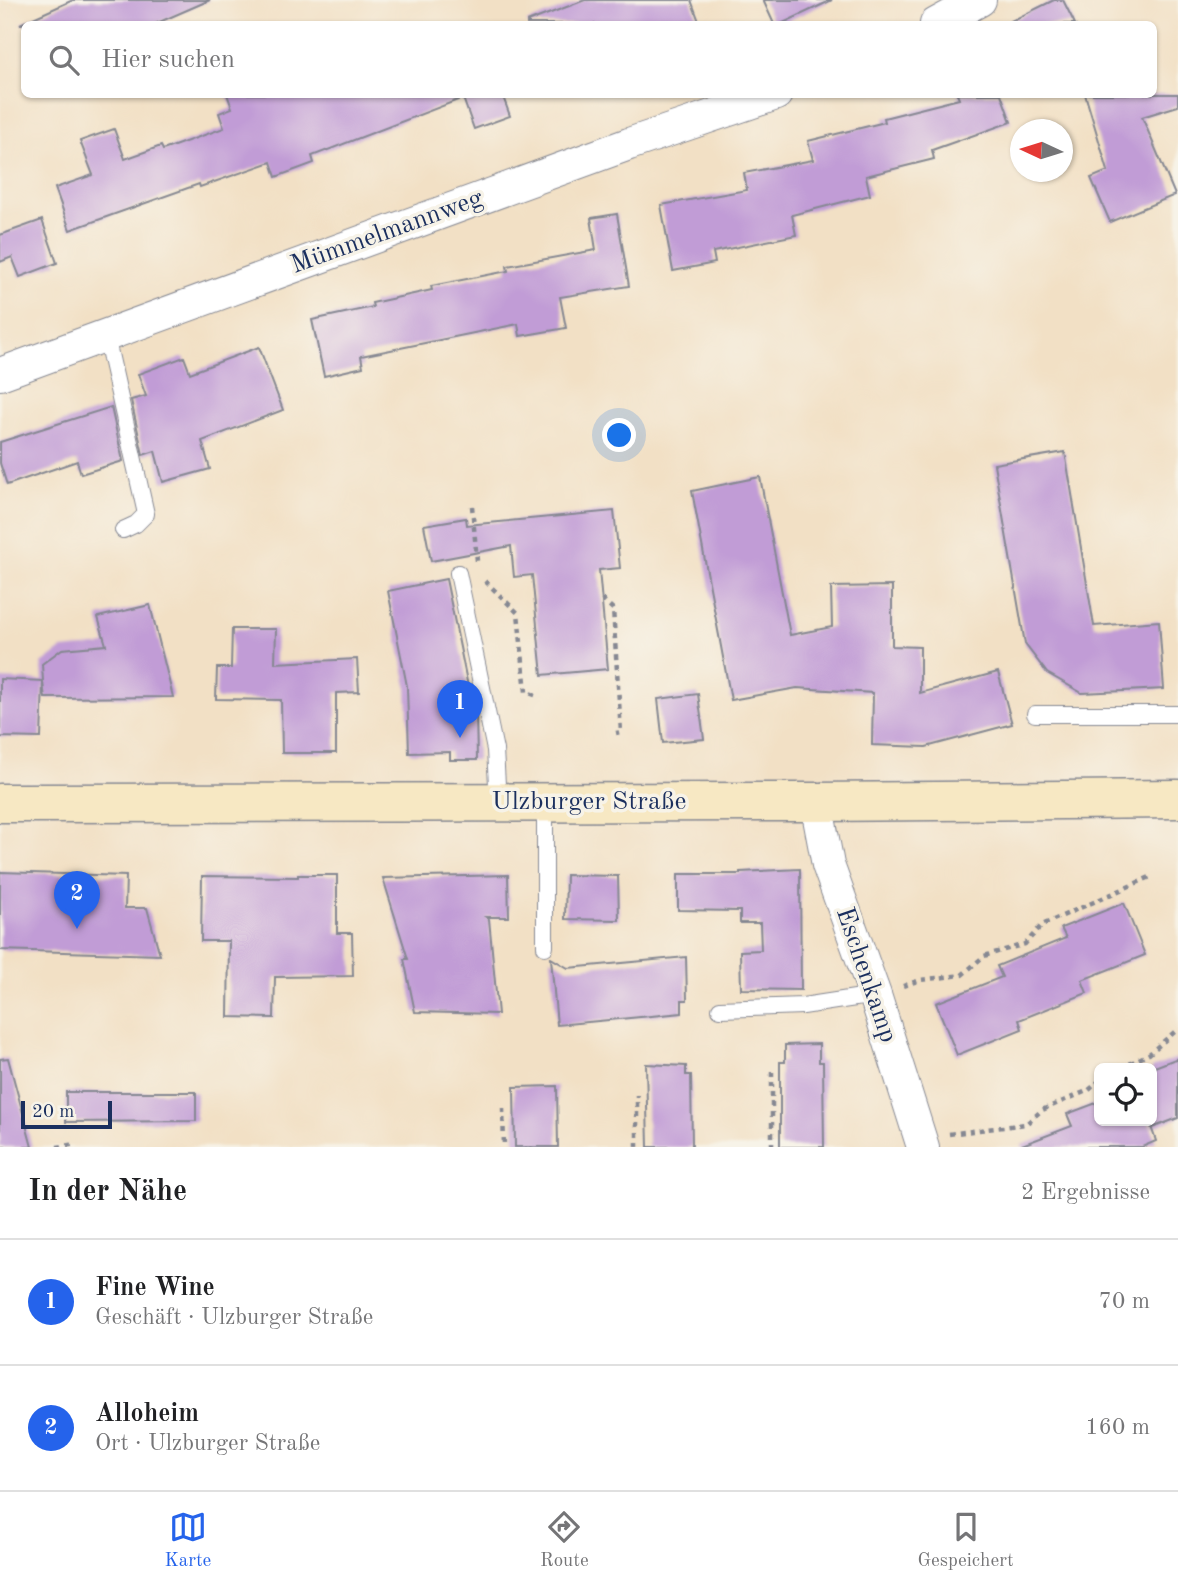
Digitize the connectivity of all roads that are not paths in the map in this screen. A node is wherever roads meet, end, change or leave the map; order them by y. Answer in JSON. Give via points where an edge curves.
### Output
{"nodes":[{"id":1,"x":980,"y":0,"type":"edge"},
{"id":2,"x":942,"y":21,"type":"edge"},
{"id":3,"x":764,"y":98,"type":"edge"},
{"id":4,"x":106,"y":336,"type":"junction"},
{"id":5,"x":0,"y":374,"type":"edge"},
{"id":6,"x":123,"y":530,"type":"dead end"},
{"id":7,"x":458,"y":573,"type":"dead end"},
{"id":8,"x":1035,"y":714,"type":"dead end"},
{"id":9,"x":1178,"y":714,"type":"edge"},
{"id":10,"x":1178,"y":799,"type":"edge"},
{"id":11,"x":545,"y":802,"type":"junction"},
{"id":12,"x":816,"y":802,"type":"junction"},
{"id":13,"x":0,"y":803,"type":"edge"},
{"id":14,"x":498,"y":803,"type":"junction"},
{"id":15,"x":545,"y":947,"type":"dead end"},
{"id":16,"x":875,"y":995,"type":"junction"},
{"id":17,"x":720,"y":1009,"type":"dead end"},
{"id":18,"x":921,"y":1143,"type":"edge"}],
"edges":[{"from":1,"to":2,"type":"street"},
{"from":3,"to":4,"type":"street","name":"Mümmelmannweg"},
{"from":4,"to":5,"type":"street","name":"Mümmelmannweg"},
{"from":4,"to":6,"type":"lane","via":[[146,514]]},
{"from":7,"to":14,"type":"lane","via":[[495,750]]},
{"from":8,"to":9,"type":"lane"},
{"from":10,"to":12,"type":"main road","name":"Ulzburger Straße"},
{"from":11,"to":12,"type":"main road","name":"Ulzburger Straße"},
{"from":11,"to":14,"type":"main road","name":"Ulzburger Straße"},
{"from":11,"to":15,"type":"lane"},
{"from":12,"to":16,"type":"street","name":"Eschenkamp","via":[[828,864]]},
{"from":13,"to":14,"type":"main road","name":"Ulzburger Straße"},
{"from":16,"to":17,"type":"lane","via":[[803,1006]]},
{"from":16,"to":18,"type":"street","name":"Eschenkamp"}]}
